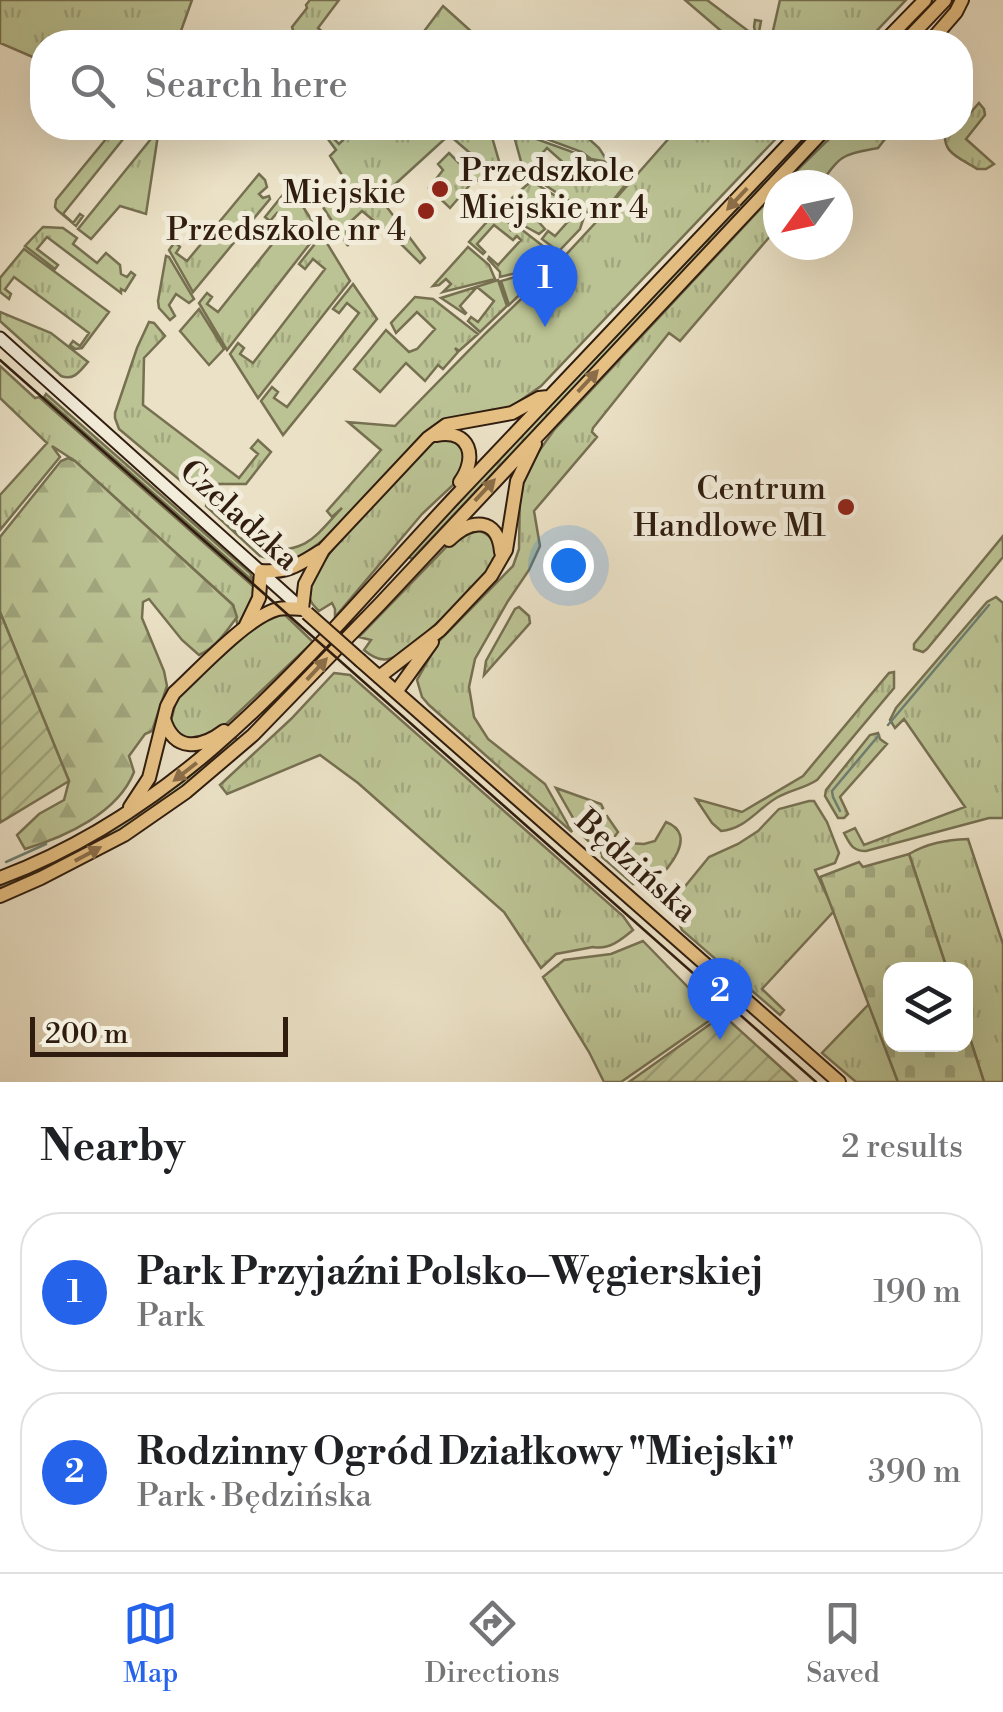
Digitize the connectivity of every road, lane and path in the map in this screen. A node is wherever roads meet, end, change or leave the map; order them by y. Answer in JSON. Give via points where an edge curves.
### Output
{"nodes":[{"id":1,"x":925,"y":0,"type":"edge"},
{"id":2,"x":945,"y":0,"type":"edge"},
{"id":3,"x":962,"y":0,"type":"edge"},
{"id":4,"x":896,"y":30,"type":"edge"},
{"id":5,"x":916,"y":30,"type":"edge"},
{"id":6,"x":940,"y":30,"type":"edge"},
{"id":7,"x":793,"y":140,"type":"edge"},
{"id":8,"x":814,"y":140,"type":"edge"},
{"id":9,"x":823,"y":140,"type":"edge"},
{"id":10,"x":798,"y":157,"type":"junction"},
{"id":11,"x":0,"y":338,"type":"edge"},
{"id":12,"x":551,"y":396,"type":"junction"},
{"id":13,"x":543,"y":428,"type":"junction"},
{"id":14,"x":433,"y":435,"type":"junction"},
{"id":15,"x":453,"y":499,"type":"junction"},
{"id":16,"x":323,"y":550,"type":"junction"},
{"id":17,"x":428,"y":552,"type":"junction"},
{"id":18,"x":502,"y":560,"type":"junction"},
{"id":19,"x":260,"y":571,"type":"junction"},
{"id":20,"x":305,"y":611,"type":"junction"},
{"id":21,"x":244,"y":628,"type":"junction"},
{"id":22,"x":440,"y":630,"type":"junction"},
{"id":23,"x":379,"y":677,"type":"junction"},
{"id":24,"x":396,"y":692,"type":"junction"},
{"id":25,"x":164,"y":719,"type":"junction"},
{"id":26,"x":242,"y":723,"type":"junction"},
{"id":27,"x":441,"y":732,"type":"joint"},
{"id":28,"x":124,"y":816,"type":"junction"},
{"id":29,"x":0,"y":878,"type":"edge"},
{"id":30,"x":0,"y":896,"type":"edge"},
{"id":31,"x":839,"y":1082,"type":"edge"}],
"edges":[{"from":1,"to":4,"type":"main road"},
{"from":2,"to":5,"type":"main road"},
{"from":3,"to":6,"type":"main road"},
{"from":7,"to":12,"type":"main road","one_way":true},
{"from":8,"to":10,"type":"main road"},
{"from":9,"to":10,"type":"main road"},
{"from":13,"to":10,"type":"main road","one_way":true},
{"from":11,"to":19,"type":"main road","name":"Czeladzka"},
{"from":12,"to":14,"type":"main road"},
{"from":12,"to":15,"type":"main road"},
{"from":17,"to":13,"type":"main road","one_way":true},
{"from":13,"to":18,"type":"main road","via":[[516,481]]},
{"from":14,"to":15,"type":"main road","via":[[456,435],[470,455]]},
{"from":14,"to":16,"type":"main road"},
{"from":15,"to":26,"type":"main road"},
{"from":16,"to":19,"type":"main road","via":[[290,570]]},
{"from":16,"to":20,"type":"main road","via":[[305,584]]},
{"from":17,"to":18,"type":"main road","via":[[480,524],[498,535]]},
{"from":30,"to":17,"type":"main road","one_way":true,"via":[[124,835],[208,774],[284,705]]},
{"from":18,"to":22,"type":"main road"},
{"from":19,"to":20,"type":"main road","name":"Czeladzka"},
{"from":19,"to":21,"type":"main road","via":[[260,598]]},
{"from":20,"to":21,"type":"main road","via":[[281,608]]},
{"from":20,"to":23,"type":"main road","name":"Czeladzka","bridge":true},
{"from":21,"to":25,"type":"main road","via":[[174,693]]},
{"from":22,"to":23,"type":"main road"},
{"from":22,"to":24,"type":"main road"},
{"from":23,"to":24,"type":"main road","name":"Czeladzka"},
{"from":24,"to":27,"type":"main road","name":"Czeladzka"},
{"from":25,"to":26,"type":"main road","via":[[176,740],[190,745]]},
{"from":25,"to":28,"type":"main road","via":[[149,778]]},
{"from":26,"to":28,"type":"main road","one_way":true},
{"from":27,"to":31,"type":"main road","name":"Będzińska"},
{"from":28,"to":29,"type":"main road"}]}
